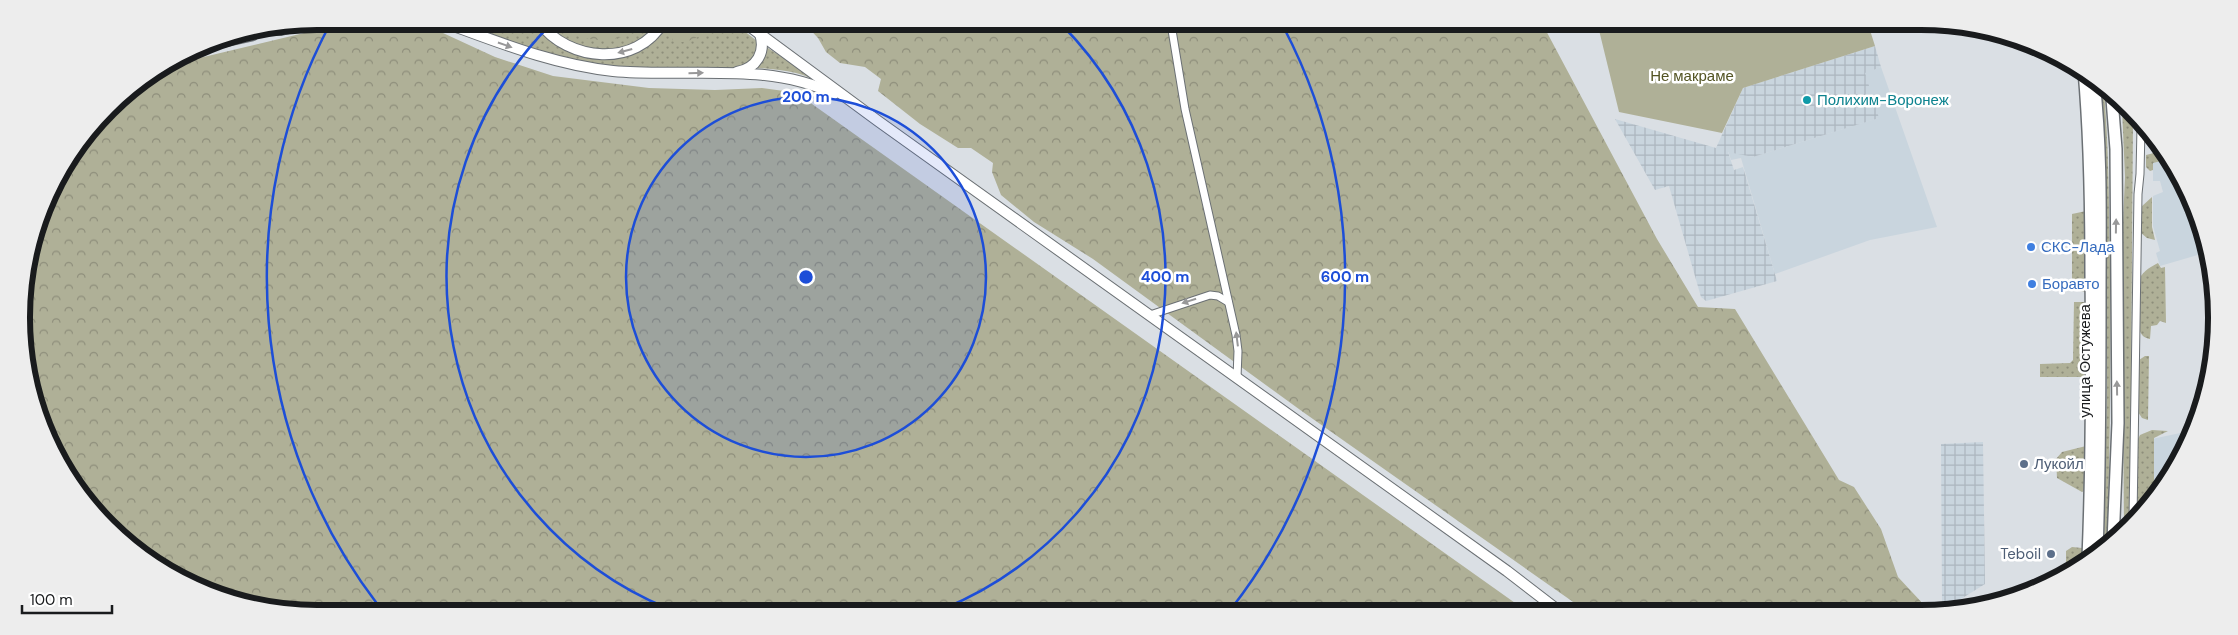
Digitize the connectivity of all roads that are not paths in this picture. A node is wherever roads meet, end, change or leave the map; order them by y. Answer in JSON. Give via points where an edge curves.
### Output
{"nodes":[{"id":1,"x":465,"y":30,"type":"edge"},
{"id":2,"x":546,"y":30,"type":"edge"},
{"id":3,"x":656,"y":30,"type":"edge"},
{"id":4,"x":755,"y":30,"type":"edge"},
{"id":5,"x":1172,"y":30,"type":"edge"},
{"id":6,"x":760,"y":34,"type":"junction"},
{"id":7,"x":731,"y":73,"type":"junction"},
{"id":8,"x":2085,"y":81,"type":"edge"},
{"id":9,"x":2094,"y":88,"type":"edge"},
{"id":10,"x":2112,"y":103,"type":"edge"},
{"id":11,"x":878,"y":121,"type":"junction"},
{"id":12,"x":2141,"y":133,"type":"edge"},
{"id":13,"x":1228,"y":302,"type":"junction"},
{"id":14,"x":1150,"y":314,"type":"junction"},
{"id":15,"x":1237,"y":378,"type":"junction"},
{"id":16,"x":2118,"y":423,"type":"junction"},
{"id":17,"x":2133,"y":511,"type":"edge"},
{"id":18,"x":2120,"y":525,"type":"edge"},
{"id":19,"x":2113,"y":531,"type":"edge"},
{"id":20,"x":2098,"y":544,"type":"edge"},
{"id":21,"x":2088,"y":551,"type":"edge"},
{"id":22,"x":1552,"y":605,"type":"edge"}],
"edges":[{"from":1,"to":7,"type":"street","one_way":true,"via":[[509,46],[585,66],[648,74]]},
{"from":3,"to":2,"type":"street","one_way":true,"via":[[642,46],[605,55],[568,46]]},
{"from":4,"to":6,"type":"street"},
{"from":5,"to":13,"type":"street","via":[[1185,110]]},
{"from":6,"to":7,"type":"street","via":[[762,50],[758,61],[749,68]]},
{"from":6,"to":11,"type":"street"},
{"from":7,"to":11,"type":"street","via":[[779,78],[824,90]]},
{"from":8,"to":21,"type":"main road","via":[[2090,165],[2092,315]]},
{"from":9,"to":20,"type":"main road","name":"улица Остужева","via":[[2100,221]]},
{"from":16,"to":10,"type":"main road","name":"улица Остужева","one_way":true,"via":[[2116,149]]},
{"from":11,"to":14,"type":"street"},
{"from":12,"to":17,"type":"street"},
{"from":13,"to":14,"type":"street","one_way":true,"via":[[1210,295]]},
{"from":15,"to":13,"type":"street","one_way":true,"via":[[1238,351]]},
{"from":14,"to":15,"type":"street"},
{"from":15,"to":22,"type":"street"},
{"from":16,"to":18,"type":"main road"},
{"from":16,"to":19,"type":"main road","name":"улица Остужева"}]}
